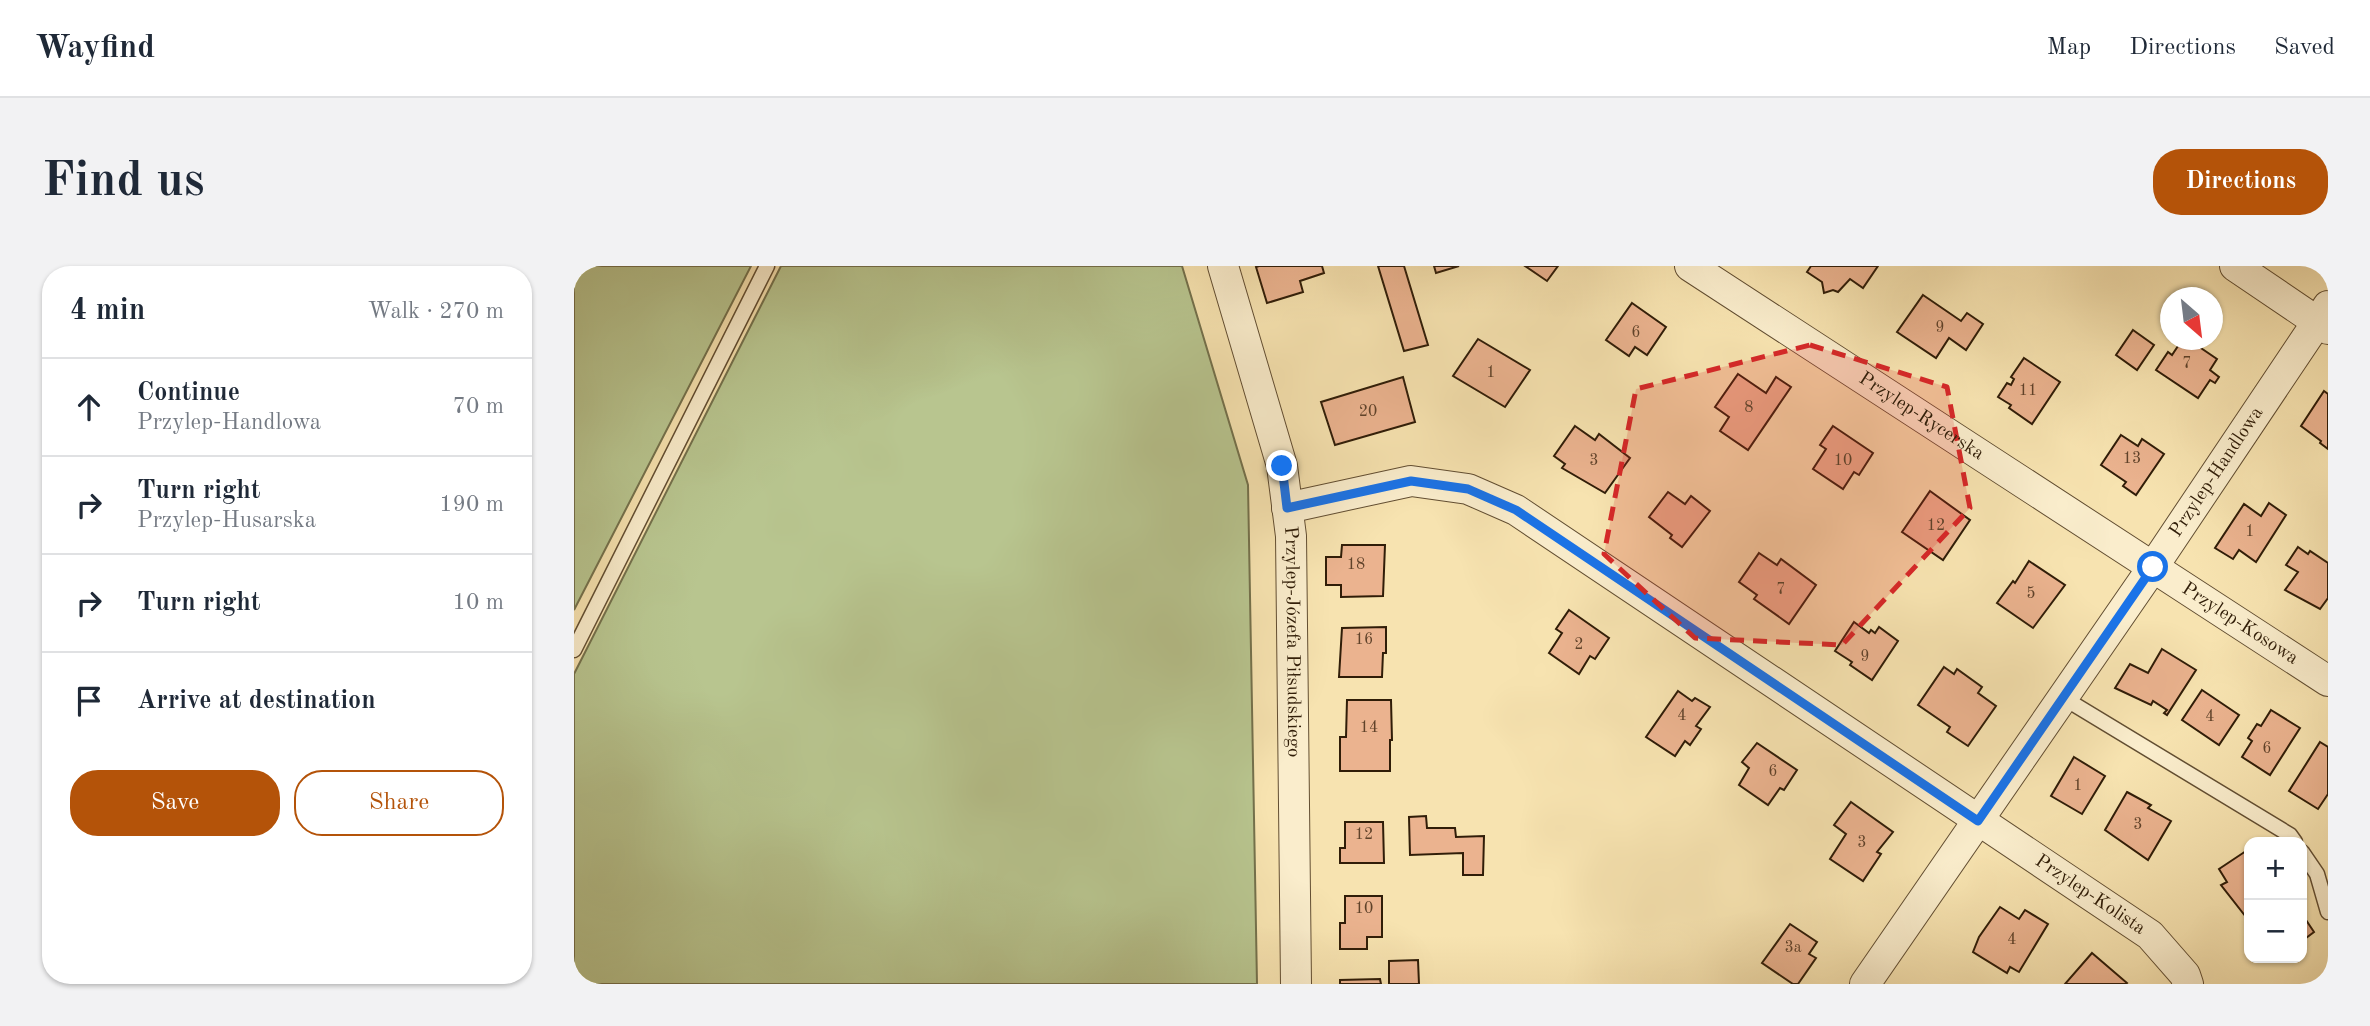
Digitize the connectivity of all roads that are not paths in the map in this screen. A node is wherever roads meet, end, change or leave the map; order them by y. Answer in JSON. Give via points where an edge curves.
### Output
{"nodes":[{"id":1,"x":767,"y":266,"type":"edge"},
{"id":2,"x":1223,"y":266,"type":"edge"},
{"id":3,"x":1690,"y":266,"type":"edge"},
{"id":4,"x":2235,"y":266,"type":"edge"},
{"id":5,"x":2324,"y":319,"type":"edge"},
{"id":6,"x":1287,"y":508,"type":"junction"},
{"id":7,"x":2153,"y":567,"type":"junction"},
{"id":8,"x":574,"y":650,"type":"edge"},
{"id":9,"x":2328,"y":681,"type":"edge"},
{"id":10,"x":2062,"y":697,"type":"junction"},
{"id":11,"x":1978,"y":821,"type":"junction"},
{"id":12,"x":2291,"y":837,"type":"edge"},
{"id":13,"x":2307,"y":859,"type":"edge"},
{"id":14,"x":2328,"y":912,"type":"edge"},
{"id":15,"x":1296,"y":984,"type":"edge"},
{"id":16,"x":1865,"y":984,"type":"edge"},
{"id":17,"x":2188,"y":984,"type":"edge"}],
"edges":[{"from":1,"to":8,"type":"lane"},
{"from":2,"to":6,"type":"street","name":"Przylep-Józefa Piłsudskiego","via":[[1282,466]]},
{"from":3,"to":7,"type":"street","name":"Przylep-Rycerska"},
{"from":4,"to":5,"type":"street"},
{"from":5,"to":7,"type":"street","name":"Przylep-Handlowa"},
{"from":6,"to":11,"type":"street","name":"Przylep-Kolista","via":[[1411,481],[1468,489],[1516,510]]},
{"from":6,"to":15,"type":"street","name":"Przylep-Józefa Piłsudskiego"},
{"from":7,"to":9,"type":"street","name":"Przylep-Kosowa"},
{"from":7,"to":10,"type":"street","name":"Przylep-Handlowa"},
{"from":10,"to":11,"type":"street","name":"Przylep-Handlowa"},
{"from":10,"to":12,"type":"lane"},
{"from":11,"to":16,"type":"street","name":"Przylep-Handlowa"},
{"from":11,"to":17,"type":"street","name":"Przylep-Kolista","via":[[2150,935]]},
{"from":13,"to":14,"type":"lane","via":[[2317,874]]}]}
